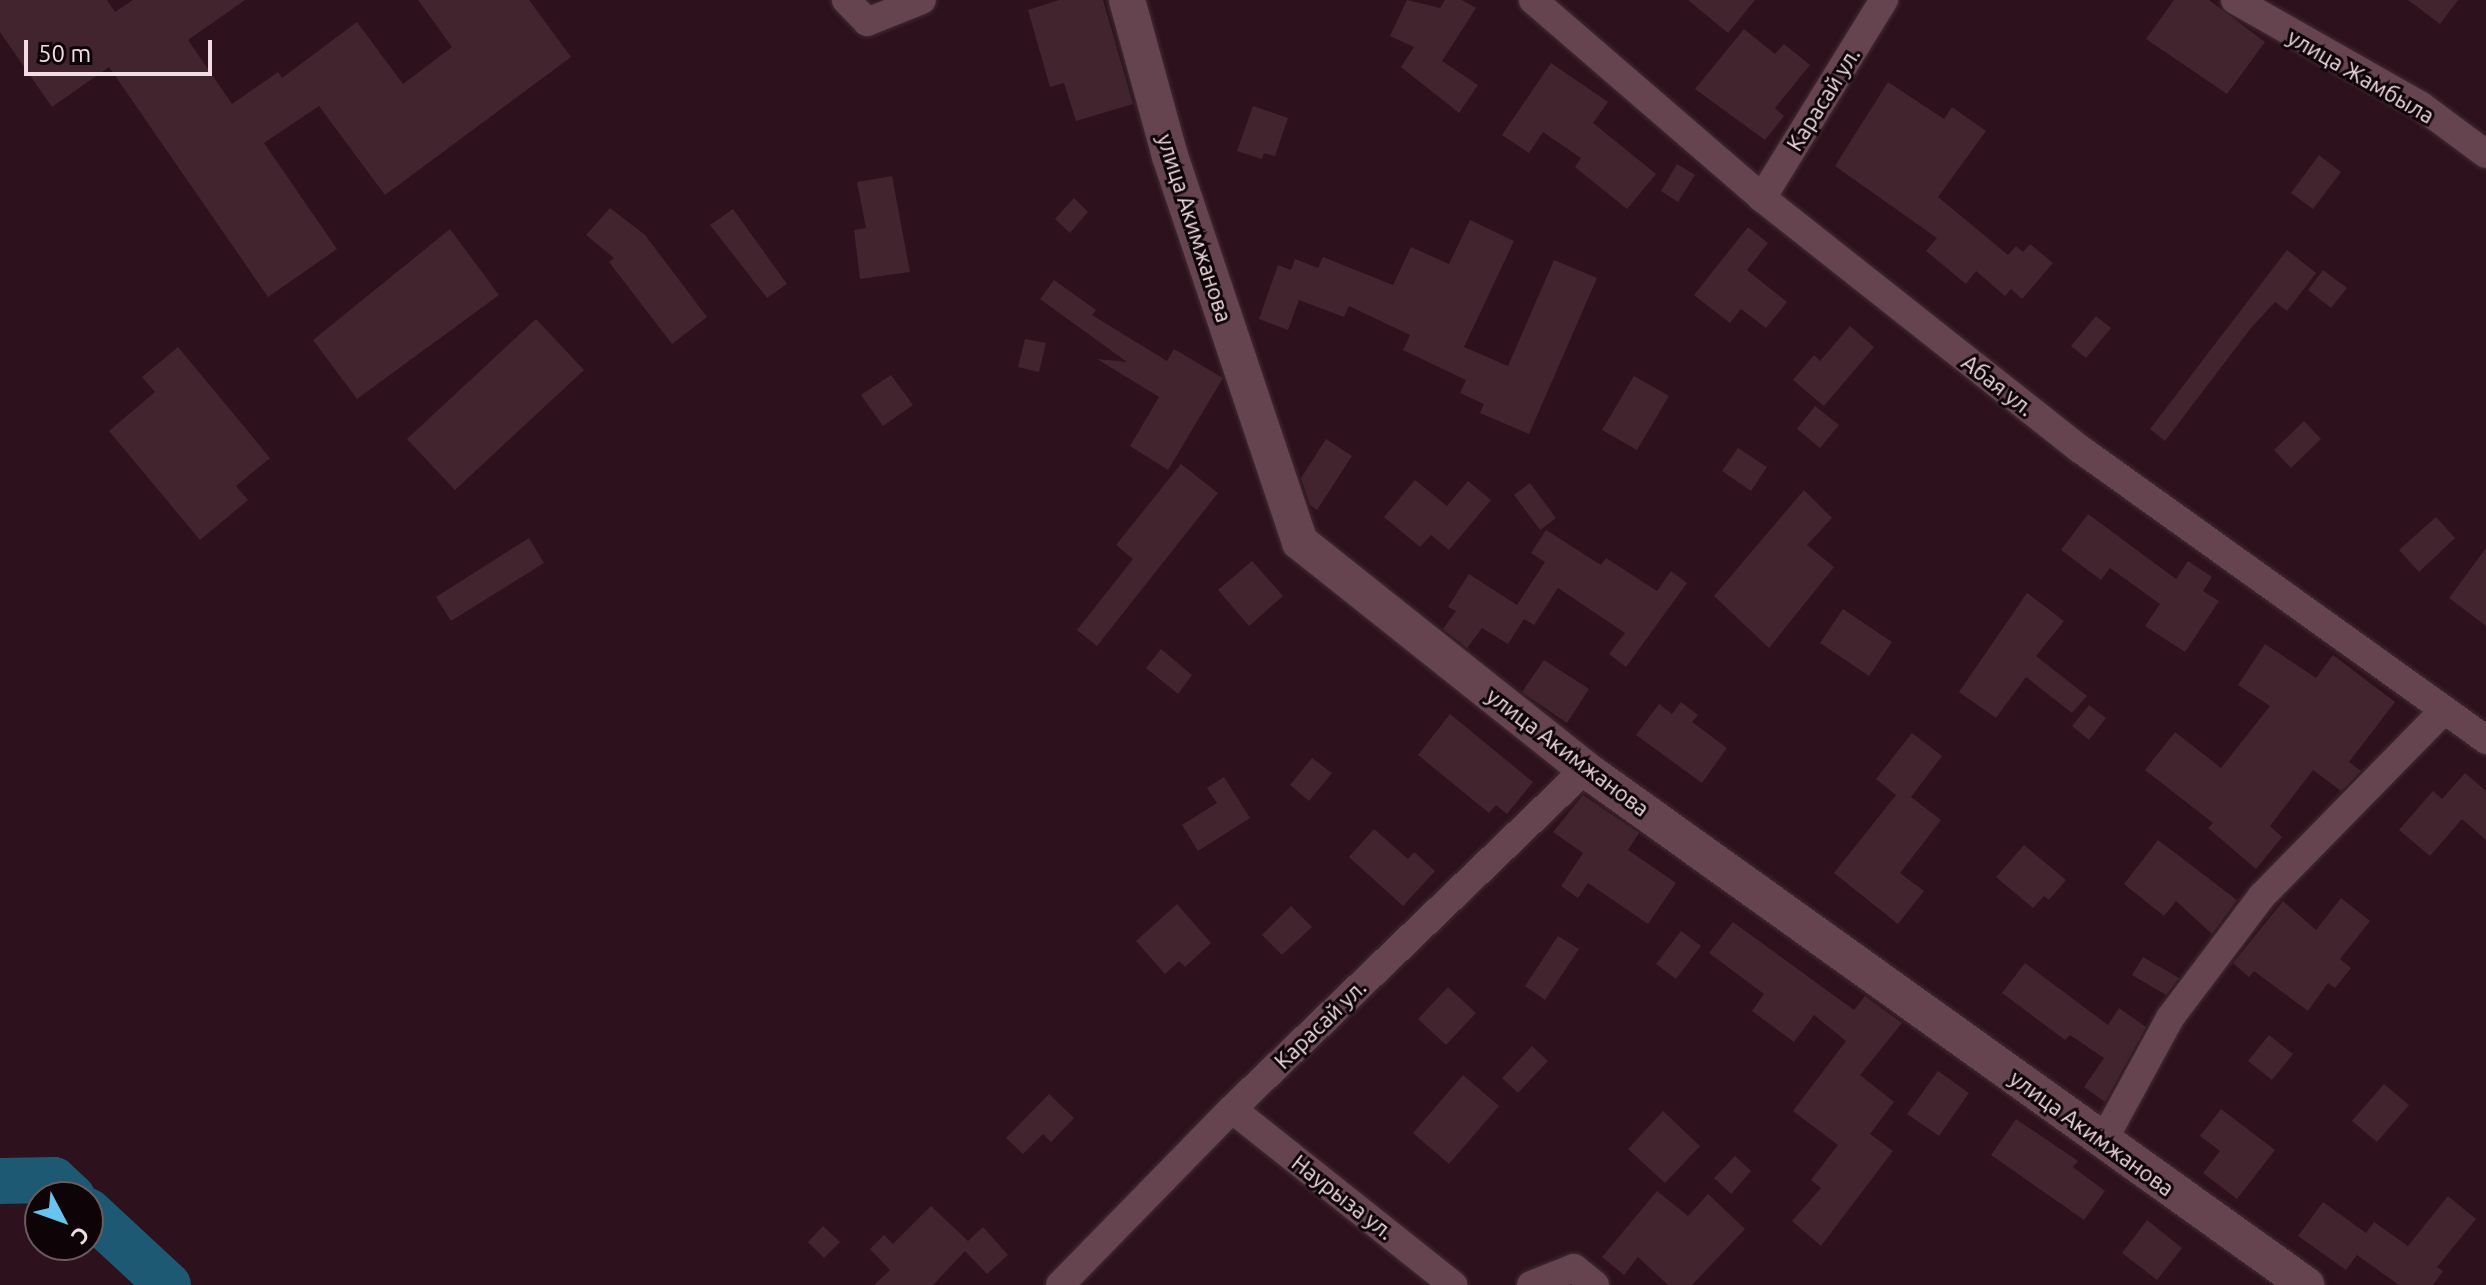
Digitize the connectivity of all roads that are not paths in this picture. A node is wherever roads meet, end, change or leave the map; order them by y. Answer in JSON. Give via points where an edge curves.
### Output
{"nodes":[{"id":1,"x":846,"y":0,"type":"edge"},
{"id":2,"x":922,"y":0,"type":"edge"},
{"id":3,"x":1127,"y":0,"type":"edge"},
{"id":4,"x":1533,"y":0,"type":"edge"},
{"id":5,"x":1884,"y":0,"type":"edge"},
{"id":6,"x":2235,"y":0,"type":"edge"},
{"id":7,"x":2486,"y":154,"type":"edge"},
{"id":8,"x":1762,"y":198,"type":"junction"},
{"id":9,"x":2444,"y":710,"type":"junction"},
{"id":10,"x":2486,"y":740,"type":"edge"},
{"id":11,"x":1585,"y":769,"type":"junction"},
{"id":12,"x":1232,"y":1109,"type":"junction"},
{"id":13,"x":2103,"y":1141,"type":"junction"},
{"id":14,"x":1060,"y":1285,"type":"edge"},
{"id":15,"x":1453,"y":1285,"type":"edge"},
{"id":16,"x":1531,"y":1285,"type":"edge"},
{"id":17,"x":1595,"y":1285,"type":"edge"},
{"id":18,"x":2306,"y":1285,"type":"edge"}],
"edges":[{"from":1,"to":2,"type":"street","via":[[867,22]]},
{"from":3,"to":11,"type":"street","name":"улица Акимжанова","via":[[1170,156],[1300,542]]},
{"from":4,"to":8,"type":"street","name":"Абая ул."},
{"from":5,"to":8,"type":"street","name":"Карасай ул."},
{"from":6,"to":7,"type":"street","name":"улица Жамбыла","via":[[2420,105]]},
{"from":8,"to":9,"type":"street","name":"Абая ул.","via":[[2109,472]]},
{"from":9,"to":10,"type":"street","name":"Абая ул."},
{"from":9,"to":13,"type":"street","via":[[2262,896],[2170,1018]]},
{"from":11,"to":12,"type":"street","name":"Карасай ул."},
{"from":11,"to":13,"type":"street","name":"улица Акимжанова"},
{"from":12,"to":14,"type":"street","name":"Карасай ул."},
{"from":12,"to":15,"type":"street","name":"Наурыза ул."},
{"from":13,"to":18,"type":"street","name":"улица Акимжанова"},
{"from":16,"to":17,"type":"street","via":[[1574,1268]]}]}
